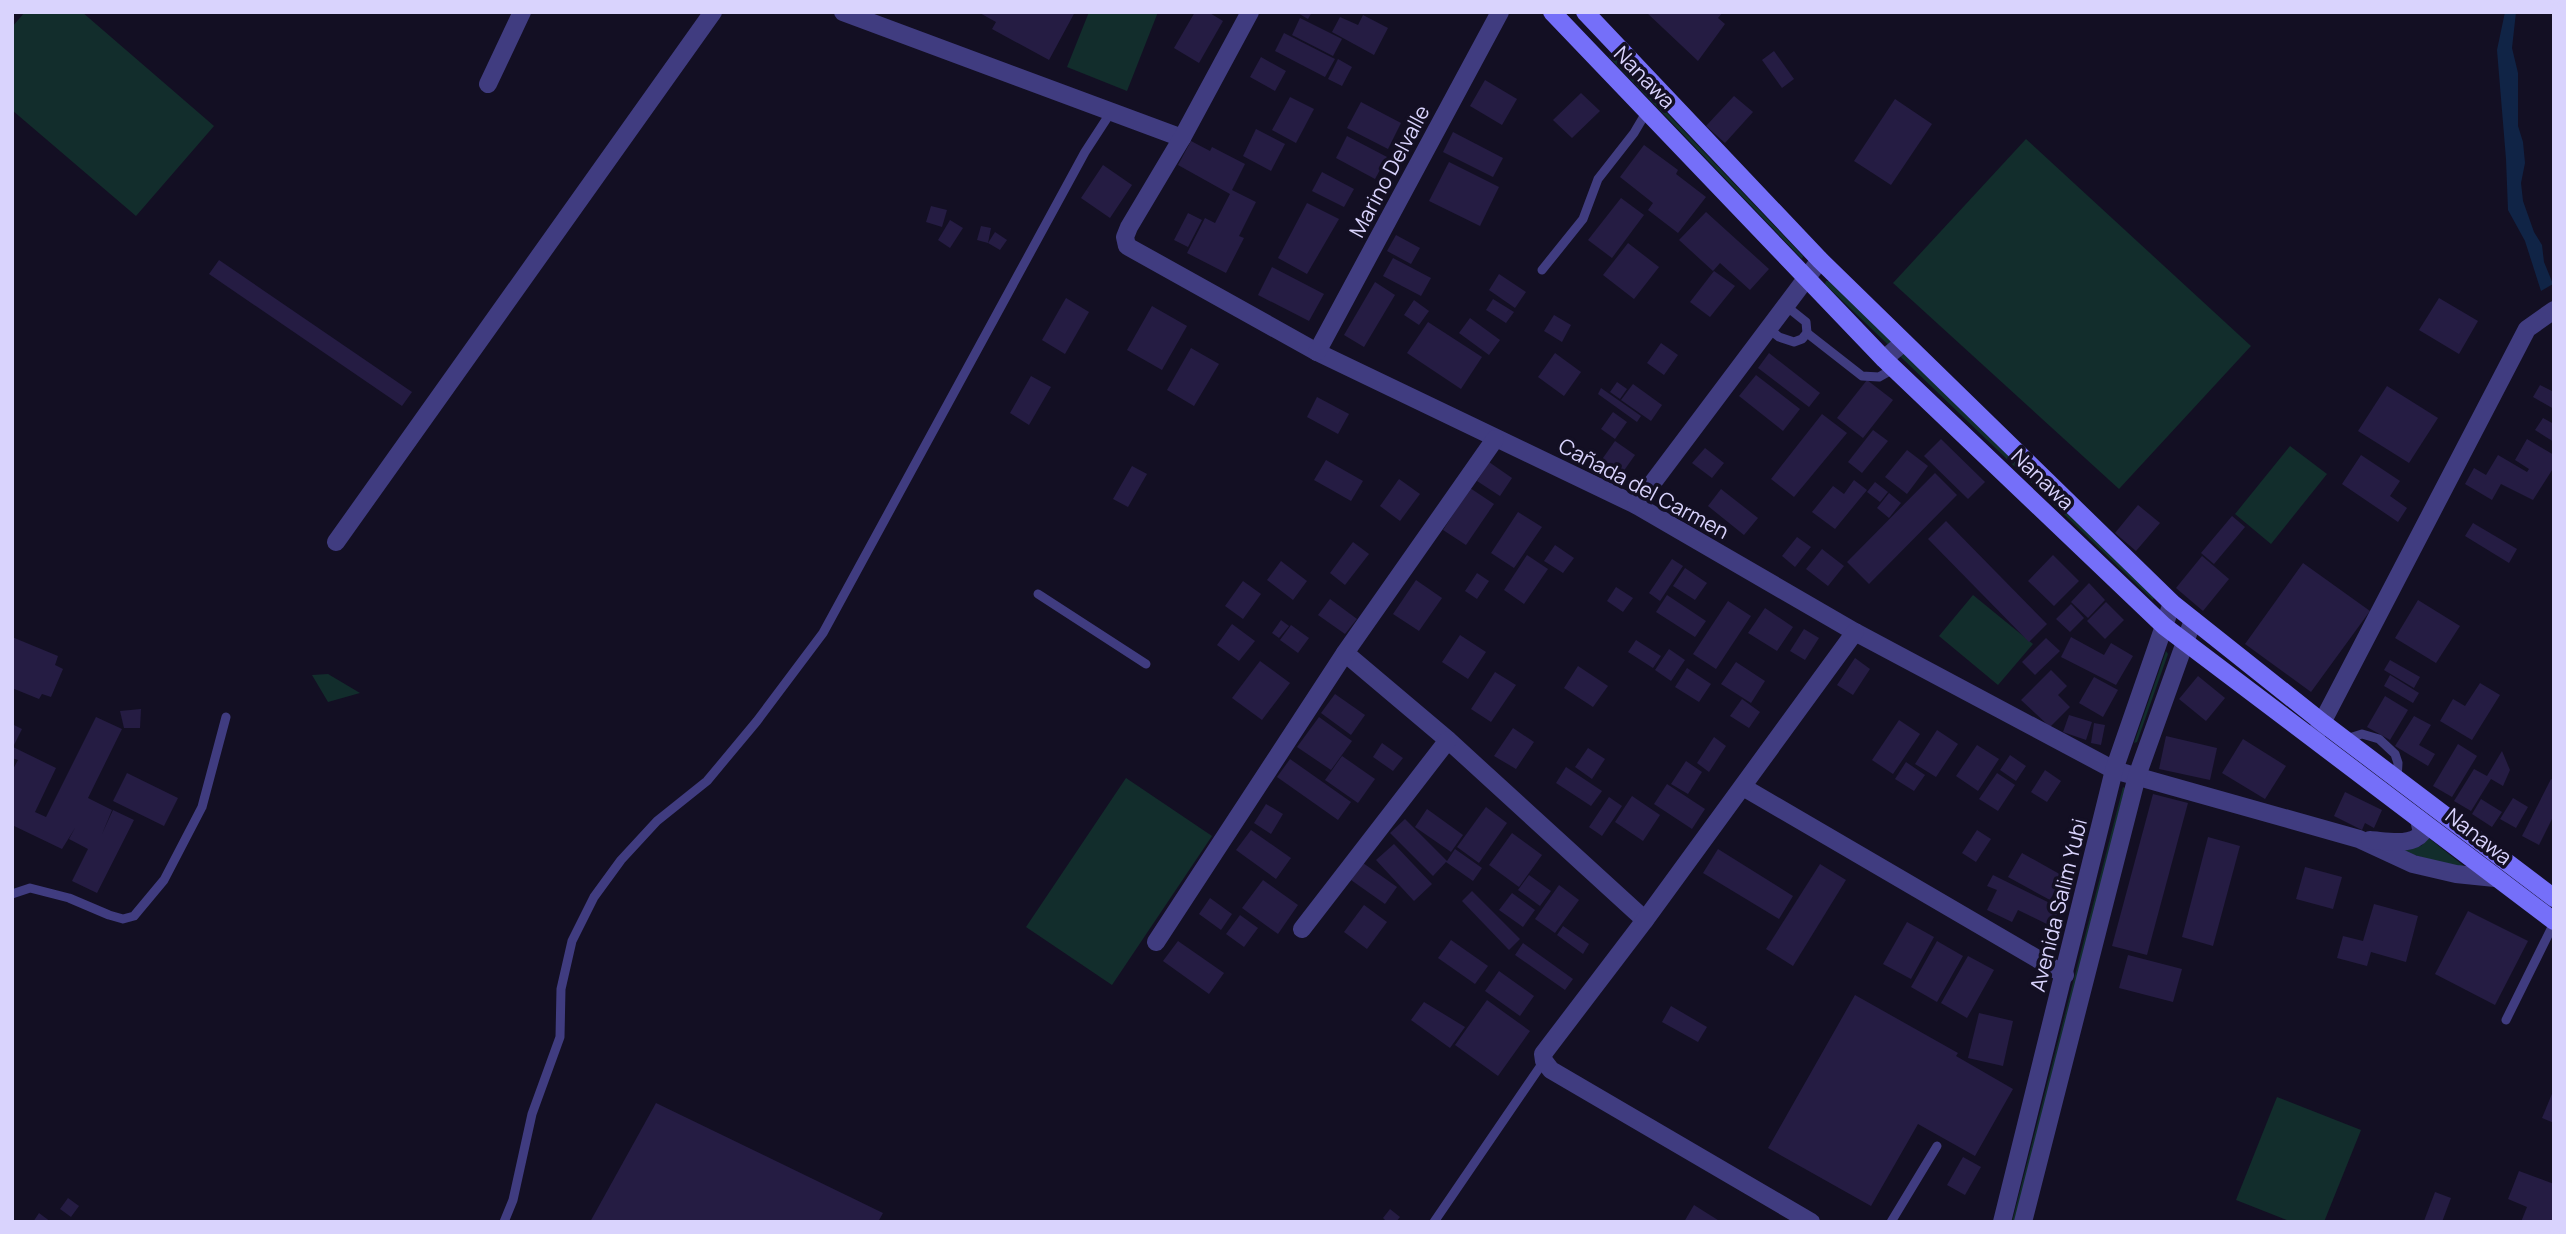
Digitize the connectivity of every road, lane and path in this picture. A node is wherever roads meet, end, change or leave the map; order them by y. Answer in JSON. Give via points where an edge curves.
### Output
{"nodes":[{"id":1,"x":522,"y":12,"type":"edge"},
{"id":2,"x":713,"y":12,"type":"edge"},
{"id":3,"x":843,"y":12,"type":"edge"},
{"id":4,"x":1251,"y":12,"type":"edge"},
{"id":5,"x":1500,"y":12,"type":"edge"},
{"id":6,"x":1552,"y":12,"type":"edge"},
{"id":7,"x":1585,"y":12,"type":"edge"},
{"id":8,"x":1606,"y":34,"type":"junction"},
{"id":9,"x":1586,"y":48,"type":"junction"},
{"id":10,"x":488,"y":84,"type":"dead end"},
{"id":11,"x":1647,"y":111,"type":"junction"},
{"id":12,"x":1111,"y":112,"type":"junction"},
{"id":13,"x":1182,"y":138,"type":"junction"},
{"id":14,"x":1726,"y":161,"type":"junction"},
{"id":15,"x":1708,"y":175,"type":"junction"},
{"id":16,"x":1821,"y":260,"type":"junction"},
{"id":17,"x":1542,"y":270,"type":"dead end"},
{"id":18,"x":1807,"y":279,"type":"junction"},
{"id":19,"x":1786,"y":306,"type":"junction"},
{"id":20,"x":2554,"y":310,"type":"edge"},
{"id":21,"x":1769,"y":329,"type":"junction"},
{"id":22,"x":1807,"y":333,"type":"junction"},
{"id":23,"x":1904,"y":342,"type":"junction"},
{"id":24,"x":1317,"y":352,"type":"junction"},
{"id":25,"x":1890,"y":364,"type":"junction"},
{"id":26,"x":1495,"y":439,"type":"junction"},
{"id":27,"x":1636,"y":505,"type":"junction"},
{"id":28,"x":336,"y":542,"type":"dead end"},
{"id":29,"x":1038,"y":594,"type":"dead end"},
{"id":30,"x":2172,"y":603,"type":"junction"},
{"id":31,"x":2193,"y":620,"type":"junction"},
{"id":32,"x":2164,"y":626,"type":"junction"},
{"id":33,"x":1856,"y":632,"type":"junction"},
{"id":34,"x":2184,"y":639,"type":"junction"},
{"id":35,"x":1345,"y":653,"type":"junction"},
{"id":36,"x":1146,"y":664,"type":"dead end"},
{"id":37,"x":226,"y":718,"type":"dead end"},
{"id":38,"x":2319,"y":731,"type":"junction"},
{"id":39,"x":1448,"y":740,"type":"junction"},
{"id":40,"x":2114,"y":770,"type":"junction"},
{"id":41,"x":2137,"y":776,"type":"junction"},
{"id":42,"x":1743,"y":787,"type":"junction"},
{"id":43,"x":2419,"y":819,"type":"junction"},
{"id":44,"x":2360,"y":839,"type":"junction"},
{"id":45,"x":2495,"y":878,"type":"junction"},
{"id":46,"x":12,"y":894,"type":"edge"},
{"id":47,"x":2554,"y":898,"type":"edge"},
{"id":48,"x":1645,"y":920,"type":"junction"},
{"id":49,"x":2554,"y":922,"type":"edge"},
{"id":50,"x":1302,"y":929,"type":"dead end"},
{"id":51,"x":1156,"y":942,"type":"dead end"},
{"id":52,"x":2065,"y":975,"type":"junction"},
{"id":53,"x":2506,"y":1020,"type":"dead end"},
{"id":54,"x":1544,"y":1061,"type":"junction"},
{"id":55,"x":1937,"y":1146,"type":"dead end"},
{"id":56,"x":1800,"y":1219,"type":"edge"},
{"id":57,"x":503,"y":1222,"type":"edge"},
{"id":58,"x":1434,"y":1222,"type":"edge"},
{"id":59,"x":1891,"y":1222,"type":"edge"},
{"id":60,"x":2002,"y":1222,"type":"edge"},
{"id":61,"x":2023,"y":1222,"type":"edge"}],
"edges":[{"from":1,"to":10,"type":"street"},
{"from":2,"to":28,"type":"street"},
{"from":3,"to":12,"type":"street"},
{"from":4,"to":13,"type":"street"},
{"from":5,"to":24,"type":"street","name":"Marino Delvalle"},
{"from":6,"to":9,"type":"main road","name":"Nanawa"},
{"from":7,"to":8,"type":"main road","name":"Nanawa"},
{"from":8,"to":9,"type":"street"},
{"from":8,"to":14,"type":"main road","name":"Nanawa"},
{"from":9,"to":11,"type":"main road","name":"Nanawa"},
{"from":11,"to":15,"type":"main road","name":"Nanawa"},
{"from":11,"to":17,"type":"lane","via":[[1598,179],[1583,219]]},
{"from":12,"to":13,"type":"street"},
{"from":12,"to":57,"type":"lane","via":[[823,633],[707,781],[657,821],[594,897],[572,941],[561,989],[560,1037],[532,1114],[513,1200]]},
{"from":13,"to":24,"type":"street","name":"Cañada del Carmen","via":[[1129,227],[1127,246]]},
{"from":14,"to":15,"type":"street"},
{"from":14,"to":16,"type":"main road","name":"Nanawa"},
{"from":15,"to":18,"type":"main road","name":"Nanawa"},
{"from":16,"to":18,"type":"street"},
{"from":16,"to":23,"type":"main road","name":"Nanawa"},
{"from":18,"to":19,"type":"street"},
{"from":18,"to":25,"type":"main road","name":"Nanawa"},
{"from":19,"to":21,"type":"street"},
{"from":19,"to":22,"type":"lane","via":[[1806,322]]},
{"from":20,"to":38,"type":"street","via":[[2527,329]]},
{"from":21,"to":22,"type":"lane","via":[[1794,342]]},
{"from":21,"to":27,"type":"street"},
{"from":22,"to":25,"type":"lane","via":[[1862,376],[1879,377]]},
{"from":23,"to":25,"type":"street"},
{"from":23,"to":30,"type":"main road","name":"Nanawa"},
{"from":24,"to":26,"type":"street","name":"Cañada del Carmen"},
{"from":25,"to":32,"type":"main road","name":"Nanawa"},
{"from":26,"to":27,"type":"street","name":"Cañada del Carmen"},
{"from":26,"to":35,"type":"street"},
{"from":27,"to":33,"type":"street","name":"Cañada del Carmen"},
{"from":29,"to":36,"type":"lane"},
{"from":30,"to":31,"type":"main road","name":"Nanawa"},
{"from":30,"to":32,"type":"street","name":"Avenida Salim Yubi"},
{"from":31,"to":34,"type":"street","name":"Avenida Salim Yubi"},
{"from":31,"to":38,"type":"main road","name":"Nanawa"},
{"from":32,"to":34,"type":"main road","name":"Nanawa"},
{"from":32,"to":40,"type":"street","name":"Avenida Salim Yubi"},
{"from":33,"to":40,"type":"street","name":"Cañada del Carmen"},
{"from":33,"to":42,"type":"street"},
{"from":34,"to":38,"type":"main road","name":"Nanawa"},
{"from":34,"to":41,"type":"street","name":"Avenida Salim Yubi"},
{"from":35,"to":39,"type":"street"},
{"from":35,"to":51,"type":"street"},
{"from":37,"to":46,"type":"lane","via":[[202,807],[164,880],[134,916],[122,919],[30,888]]},
{"from":38,"to":43,"type":"main road","name":"Nanawa"},
{"from":38,"to":47,"type":"main road","name":"Nanawa","via":[[2344,740]]},
{"from":39,"to":48,"type":"street"},
{"from":39,"to":50,"type":"street"},
{"from":40,"to":41,"type":"street","name":"Cañada del Carmen"},
{"from":40,"to":52,"type":"street","name":"Avenida Salim Yubi"},
{"from":41,"to":44,"type":"street","name":"Cañada del Carmen"},
{"from":41,"to":61,"type":"street","name":"Avenida Salim Yubi"},
{"from":42,"to":48,"type":"street"},
{"from":42,"to":52,"type":"street"},
{"from":43,"to":44,"type":"street","via":[[2422,833],[2413,840]]},
{"from":43,"to":45,"type":"main road","name":"Nanawa"},
{"from":44,"to":45,"type":"street","via":[[2413,863]]},
{"from":45,"to":49,"type":"main road","name":"Nanawa"},
{"from":48,"to":54,"type":"street","via":[[1543,1054]]},
{"from":49,"to":53,"type":"lane"},
{"from":52,"to":60,"type":"street","name":"Avenida Salim Yubi"},
{"from":54,"to":56,"type":"street","via":[[1551,1070]]},
{"from":54,"to":58,"type":"lane"},
{"from":55,"to":59,"type":"lane"}]}
